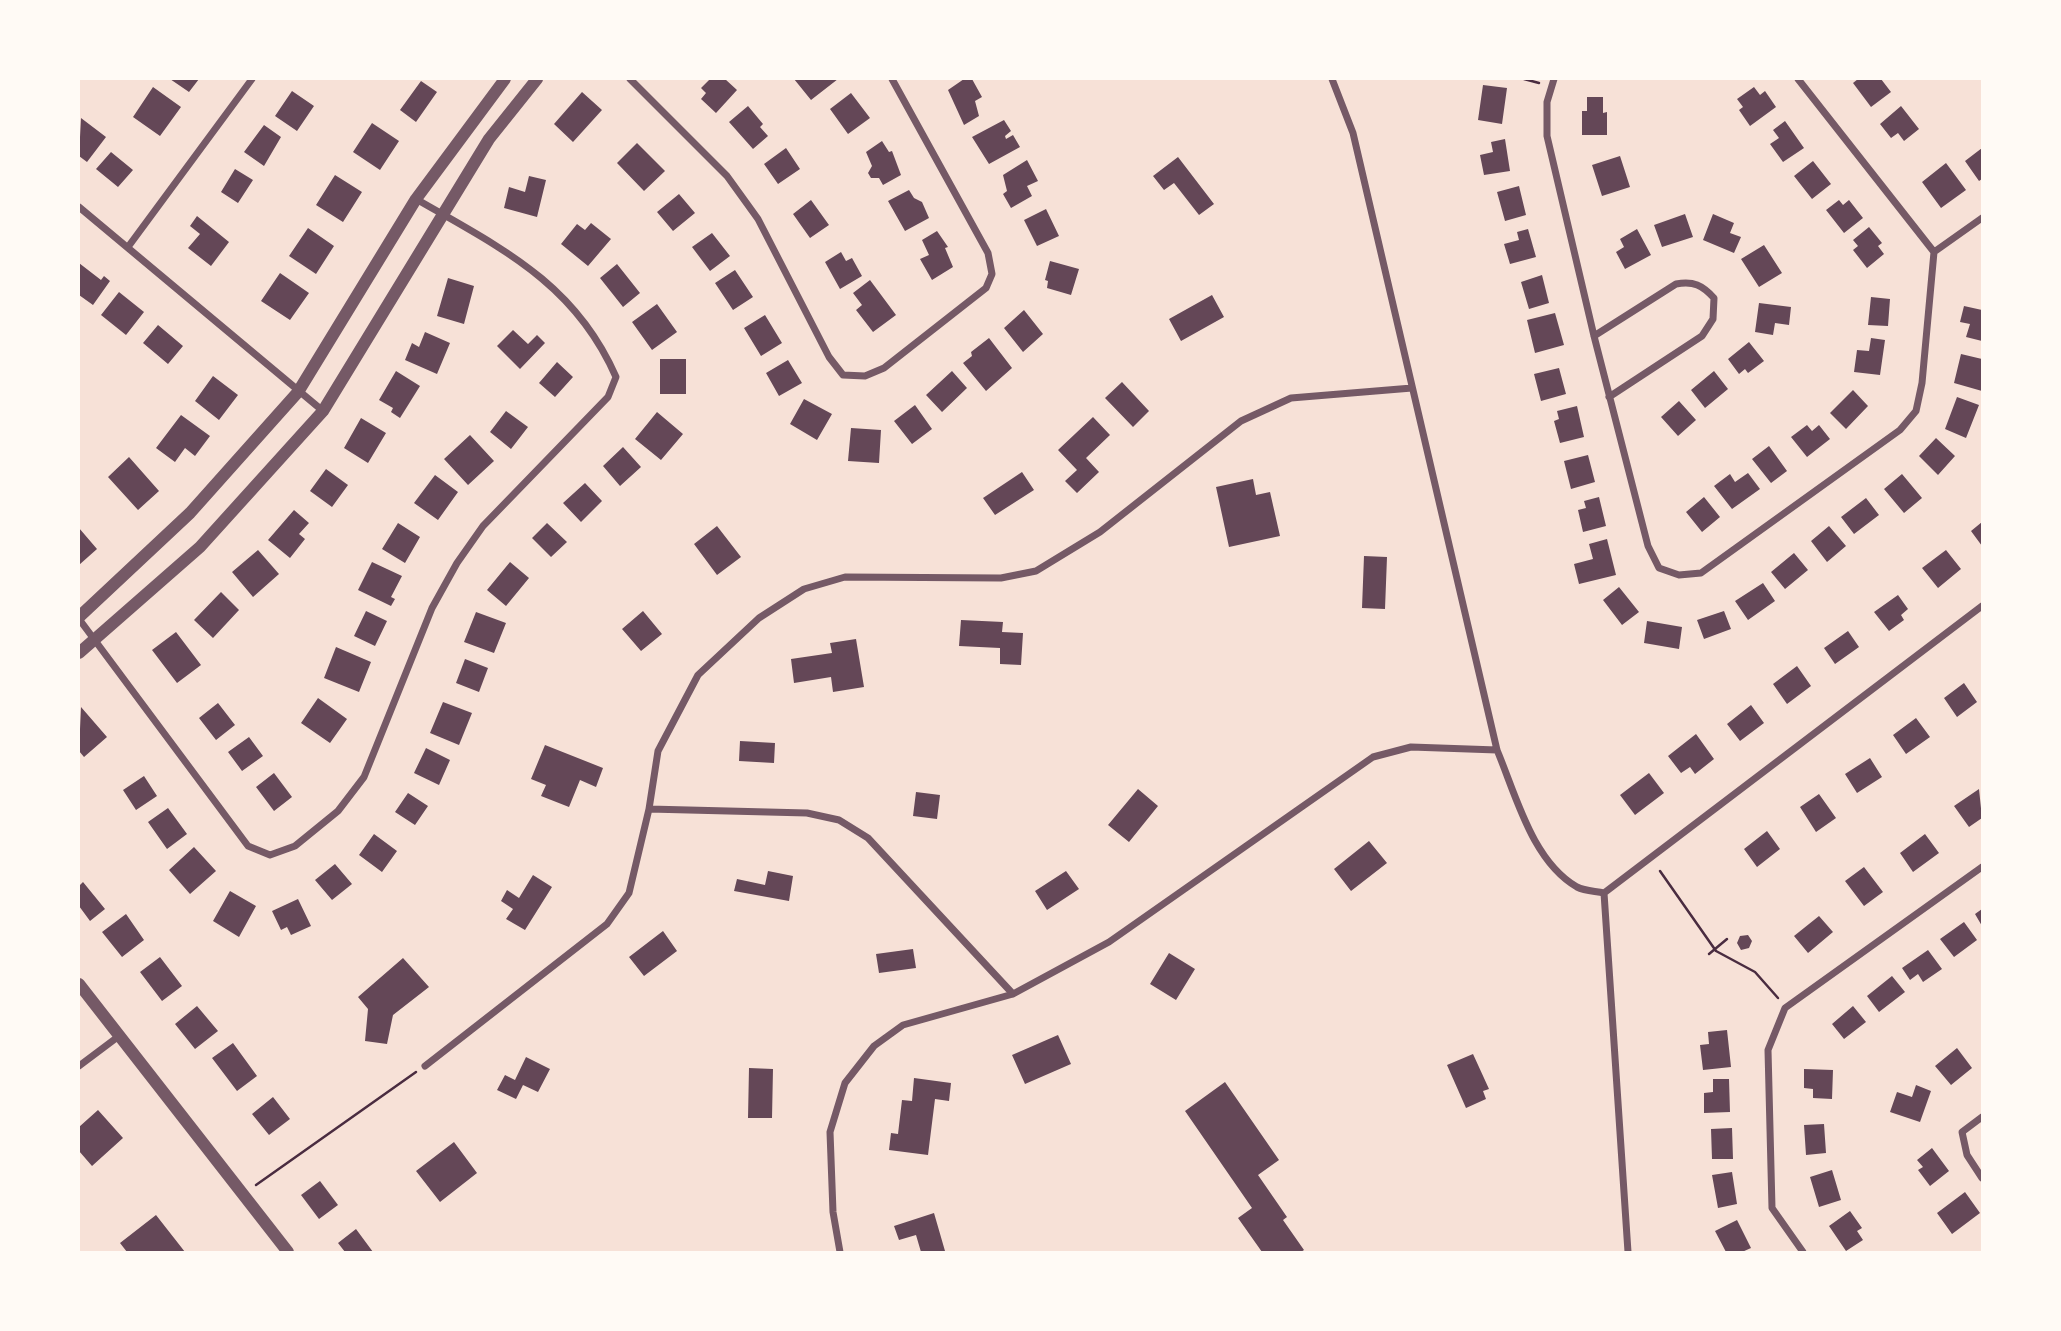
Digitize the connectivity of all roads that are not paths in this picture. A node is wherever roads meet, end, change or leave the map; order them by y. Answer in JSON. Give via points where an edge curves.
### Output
{"nodes":[{"id":1,"x":251,"y":79,"type":"edge"},
{"id":2,"x":505,"y":79,"type":"edge"},
{"id":3,"x":537,"y":79,"type":"edge"},
{"id":4,"x":630,"y":79,"type":"edge"},
{"id":5,"x":892,"y":79,"type":"edge"},
{"id":6,"x":1332,"y":79,"type":"edge"},
{"id":7,"x":1798,"y":79,"type":"edge"},
{"id":8,"x":1553,"y":82,"type":"edge"},
{"id":9,"x":416,"y":199,"type":"junction"},
{"id":10,"x":79,"y":207,"type":"edge"},
{"id":11,"x":442,"y":214,"type":"junction"},
{"id":12,"x":1982,"y":218,"type":"edge"},
{"id":13,"x":128,"y":247,"type":"junction"},
{"id":14,"x":1934,"y":253,"type":"junction"},
{"id":15,"x":1594,"y":336,"type":"junction"},
{"id":16,"x":1412,"y":388,"type":"junction"},
{"id":17,"x":298,"y":392,"type":"junction"},
{"id":18,"x":1609,"y":397,"type":"junction"},
{"id":19,"x":323,"y":411,"type":"junction"},
{"id":20,"x":1982,"y":606,"type":"edge"},
{"id":21,"x":79,"y":618,"type":"edge"},
{"id":22,"x":96,"y":640,"type":"junction"},
{"id":23,"x":79,"y":653,"type":"edge"},
{"id":24,"x":1497,"y":750,"type":"junction"},
{"id":25,"x":649,"y":809,"type":"junction"},
{"id":26,"x":1982,"y":867,"type":"edge"},
{"id":27,"x":1604,"y":893,"type":"junction"},
{"id":28,"x":79,"y":984,"type":"edge"},
{"id":29,"x":1013,"y":994,"type":"junction"},
{"id":30,"x":119,"y":1036,"type":"junction"},
{"id":31,"x":79,"y":1066,"type":"edge"},
{"id":32,"x":425,"y":1066,"type":"road end"},
{"id":33,"x":1982,"y":1117,"type":"edge"},
{"id":34,"x":1982,"y":1178,"type":"edge"},
{"id":35,"x":288,"y":1252,"type":"edge"},
{"id":36,"x":840,"y":1252,"type":"edge"},
{"id":37,"x":1629,"y":1252,"type":"edge"},
{"id":38,"x":1803,"y":1252,"type":"edge"}],
"edges":[{"from":1,"to":13,"type":"street"},
{"from":2,"to":9,"type":"street"},
{"from":3,"to":11,"type":"street","via":[[489,139]]},
{"from":4,"to":5,"type":"street","via":[[727,176],[758,219],[829,357],[843,375],[865,376],[884,368],[986,288],[992,274],[988,253]]},
{"from":6,"to":16,"type":"street","via":[[1353,133]]},
{"from":7,"to":14,"type":"street"},
{"from":8,"to":15,"type":"street","via":[[1547,102],[1547,136]]},
{"from":9,"to":11,"type":"street"},
{"from":9,"to":17,"type":"street"},
{"from":10,"to":13,"type":"street"},
{"from":11,"to":19,"type":"street"},
{"from":11,"to":22,"type":"street","via":[[524,263],[571,304],[603,347],[616,377],[608,397],[483,526],[457,563],[432,608],[364,777],[338,811],[295,846],[270,855],[248,846]]},
{"from":12,"to":14,"type":"street"},
{"from":13,"to":17,"type":"street"},
{"from":14,"to":18,"type":"street","via":[[1916,411],[1900,430],[1701,573],[1679,575],[1659,568],[1648,546]]},
{"from":15,"to":18,"type":"street"},
{"from":15,"to":18,"type":"street","via":[[1676,284],[1703,286],[1714,299],[1713,319],[1702,336]]},
{"from":16,"to":24,"type":"street"},
{"from":16,"to":25,"type":"street","via":[[1291,398],[1241,421],[1100,532],[1035,571],[1001,579],[845,577],[804,589],[759,618],[698,675],[658,751]]},
{"from":17,"to":19,"type":"street"},
{"from":17,"to":21,"type":"street","via":[[190,513]]},
{"from":19,"to":22,"type":"street","via":[[201,547]]},
{"from":20,"to":27,"type":"street"},
{"from":21,"to":22,"type":"street"},
{"from":22,"to":23,"type":"street"},
{"from":24,"to":27,"type":"street","via":[[1536,842],[1553,869],[1580,888]]},
{"from":24,"to":29,"type":"street","via":[[1411,747],[1373,757],[1109,942]]},
{"from":25,"to":29,"type":"street","via":[[807,813],[839,820],[868,838]]},
{"from":25,"to":32,"type":"street","via":[[629,893],[607,924]]},
{"from":26,"to":38,"type":"street","via":[[1785,1008],[1768,1050],[1772,1209]]},
{"from":27,"to":37,"type":"street"},
{"from":28,"to":30,"type":"street"},
{"from":29,"to":36,"type":"street","via":[[903,1025],[874,1046],[845,1083],[830,1132],[833,1212]]},
{"from":30,"to":31,"type":"street"},
{"from":30,"to":35,"type":"street"},
{"from":33,"to":34,"type":"street","via":[[1962,1132],[1967,1155]]}]}
